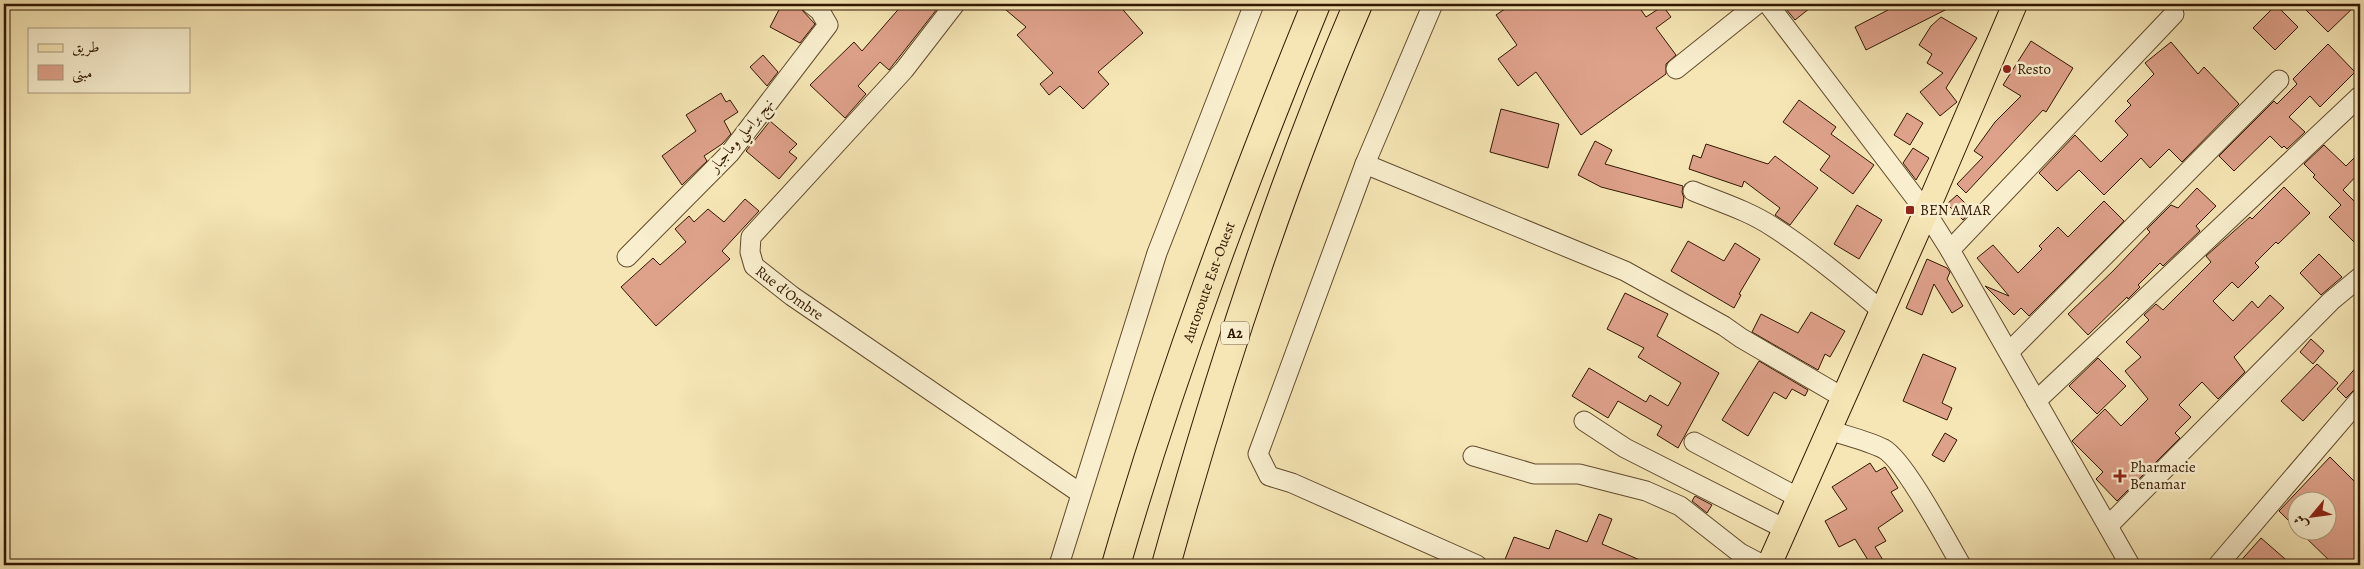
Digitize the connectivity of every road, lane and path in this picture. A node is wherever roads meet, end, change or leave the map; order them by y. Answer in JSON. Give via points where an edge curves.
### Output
{"nodes":[{"id":1,"x":811,"y":4,"type":"edge"},
{"id":2,"x":955,"y":4,"type":"edge"},
{"id":3,"x":1254,"y":4,"type":"edge"},
{"id":4,"x":1316,"y":4,"type":"edge"},
{"id":5,"x":1358,"y":4,"type":"edge"},
{"id":6,"x":1433,"y":4,"type":"edge"},
{"id":7,"x":1758,"y":4,"type":"edge"},
{"id":8,"x":1768,"y":4,"type":"edge"},
{"id":9,"x":2015,"y":4,"type":"edge"},
{"id":10,"x":2174,"y":14,"type":"dead end"},
{"id":11,"x":1676,"y":69,"type":"dead end"},
{"id":12,"x":2279,"y":80,"type":"dead end"},
{"id":13,"x":2360,"y":96,"type":"edge"},
{"id":14,"x":1365,"y":164,"type":"junction"},
{"id":15,"x":1693,"y":191,"type":"dead end"},
{"id":16,"x":1926,"y":212,"type":"junction"},
{"id":17,"x":1950,"y":250,"type":"junction"},
{"id":18,"x":627,"y":257,"type":"dead end"},
{"id":19,"x":2360,"y":277,"type":"edge"},
{"id":20,"x":1882,"y":311,"type":"junction"},
{"id":21,"x":2009,"y":352,"type":"junction"},
{"id":22,"x":1844,"y":398,"type":"junction"},
{"id":23,"x":2360,"y":399,"type":"edge"},
{"id":24,"x":2036,"y":401,"type":"junction"},
{"id":25,"x":1584,"y":421,"type":"dead end"},
{"id":26,"x":1829,"y":430,"type":"junction"},
{"id":27,"x":1694,"y":442,"type":"dead end"},
{"id":28,"x":1473,"y":456,"type":"dead end"},
{"id":29,"x":1080,"y":493,"type":"junction"},
{"id":30,"x":1799,"y":498,"type":"junction"},
{"id":31,"x":2108,"y":526,"type":"junction"},
{"id":32,"x":1785,"y":529,"type":"junction"},
{"id":33,"x":1059,"y":565,"type":"edge"},
{"id":34,"x":1116,"y":565,"type":"edge"},
{"id":35,"x":1166,"y":565,"type":"edge"},
{"id":36,"x":1477,"y":565,"type":"edge"},
{"id":37,"x":1763,"y":565,"type":"edge"},
{"id":38,"x":1770,"y":565,"type":"edge"},
{"id":39,"x":1961,"y":565,"type":"edge"},
{"id":40,"x":2130,"y":565,"type":"edge"},
{"id":41,"x":2218,"y":565,"type":"edge"}],
"edges":[{"from":1,"to":18,"type":"street","name":"نهج براسلي وماجبار","via":[[820,11],[828,25],[730,153]]},
{"from":2,"to":29,"type":"street","name":"Rue d'Ombre","via":[[904,70],[751,237],[750,252],[754,266],[792,296]]},
{"from":3,"to":29,"type":"street","via":[[1156,252]]},
{"from":4,"to":34,"type":"highway","name":"Autoroute Est-Ouest","via":[[1204,291],[1136,493]]},
{"from":5,"to":35,"type":"highway","number":"A2","via":[[1265,241],[1199,446]]},
{"from":6,"to":14,"type":"street"},
{"from":7,"to":11,"type":"street"},
{"from":8,"to":16,"type":"street"},
{"from":9,"to":16,"type":"main road"},
{"from":10,"to":17,"type":"street"},
{"from":12,"to":21,"type":"street"},
{"from":13,"to":24,"type":"street"},
{"from":14,"to":22,"type":"street","via":[[1625,271]]},
{"from":14,"to":36,"type":"street","via":[[1258,454],[1269,476],[1292,483]]},
{"from":15,"to":20,"type":"street","via":[[1772,226]]},
{"from":16,"to":17,"type":"street"},
{"from":16,"to":20,"type":"main road"},
{"from":17,"to":21,"type":"street"},
{"from":19,"to":31,"type":"street","via":[[2331,301]]},
{"from":20,"to":22,"type":"main road"},
{"from":21,"to":24,"type":"street"},
{"from":22,"to":26,"type":"main road"},
{"from":23,"to":41,"type":"street"},
{"from":24,"to":31,"type":"street"},
{"from":25,"to":32,"type":"street","via":[[1625,448]]},
{"from":26,"to":30,"type":"main road"},
{"from":26,"to":39,"type":"street","via":[[1885,450],[1895,459]]},
{"from":27,"to":30,"type":"street"},
{"from":28,"to":37,"type":"street","via":[[1534,474],[1579,474],[1646,491],[1680,506],[1740,553]]},
{"from":29,"to":33,"type":"street"},
{"from":30,"to":32,"type":"main road"},
{"from":31,"to":40,"type":"street"},
{"from":32,"to":38,"type":"main road"}]}
